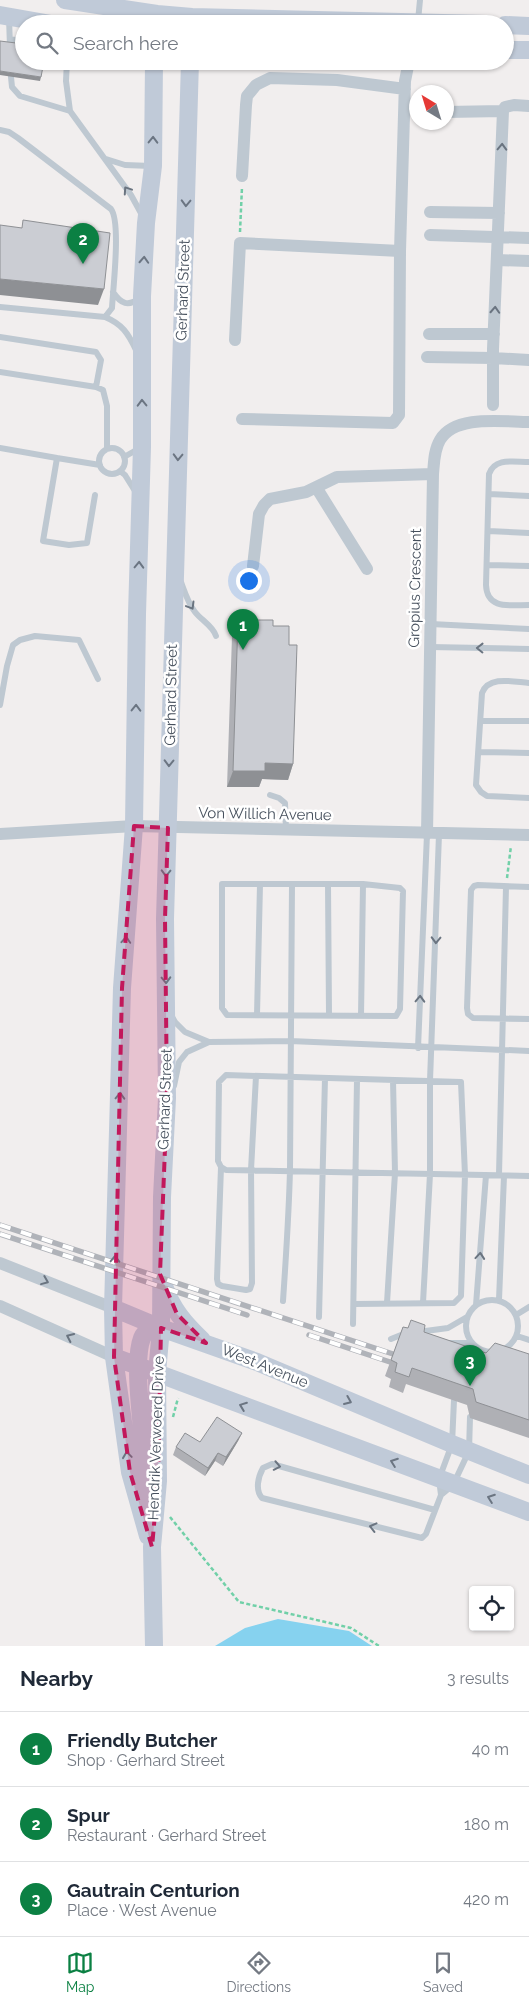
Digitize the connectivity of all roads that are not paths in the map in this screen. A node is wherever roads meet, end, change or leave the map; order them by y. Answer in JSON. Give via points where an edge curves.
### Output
{"nodes":[{"id":1,"x":65,"y":0,"type":"edge"},
{"id":2,"x":420,"y":0,"type":"edge"},
{"id":3,"x":164,"y":13,"type":"edge"},
{"id":4,"x":192,"y":13,"type":"edge"},
{"id":5,"x":242,"y":15,"type":"edge"},
{"id":6,"x":418,"y":15,"type":"edge"},
{"id":7,"x":4,"y":16,"type":"edge"},
{"id":8,"x":514,"y":25,"type":"edge"},
{"id":9,"x":529,"y":26,"type":"edge"},
{"id":10,"x":10,"y":39,"type":"junction"},
{"id":11,"x":15,"y":40,"type":"edge"},
{"id":12,"x":10,"y":47,"type":"edge"},
{"id":13,"x":514,"y":50,"type":"edge"},
{"id":14,"x":529,"y":50,"type":"edge"},
{"id":15,"x":67,"y":70,"type":"edge"},
{"id":16,"x":154,"y":70,"type":"edge"},
{"id":17,"x":190,"y":70,"type":"edge"},
{"id":18,"x":408,"y":70,"type":"edge"},
{"id":19,"x":11,"y":77,"type":"edge"},
{"id":20,"x":405,"y":89,"type":"junction"},
{"id":21,"x":529,"y":106,"type":"edge"},
{"id":22,"x":70,"y":111,"type":"junction"},
{"id":23,"x":504,"y":111,"type":"junction"},
{"id":24,"x":454,"y":112,"type":"edge"},
{"id":25,"x":0,"y":130,"type":"edge"},
{"id":26,"x":106,"y":159,"type":"junction"},
{"id":27,"x":153,"y":166,"type":"junction"},
{"id":28,"x":242,"y":176,"type":"road end"},
{"id":29,"x":430,"y":212,"type":"dead end"},
{"id":30,"x":499,"y":213,"type":"junction"},
{"id":31,"x":146,"y":223,"type":"junction"},
{"id":32,"x":430,"y":235,"type":"dead end"},
{"id":33,"x":498,"y":237,"type":"junction"},
{"id":34,"x":529,"y":238,"type":"edge"},
{"id":35,"x":400,"y":251,"type":"junction"},
{"id":36,"x":497,"y":260,"type":"junction"},
{"id":37,"x":529,"y":261,"type":"edge"},
{"id":38,"x":113,"y":292,"type":"junction"},
{"id":39,"x":142,"y":296,"type":"junction"},
{"id":40,"x":0,"y":307,"type":"edge"},
{"id":41,"x":104,"y":317,"type":"junction"},
{"id":42,"x":429,"y":334,"type":"dead end"},
{"id":43,"x":494,"y":334,"type":"junction"},
{"id":44,"x":0,"y":337,"type":"edge"},
{"id":45,"x":235,"y":340,"type":"dead end"},
{"id":46,"x":427,"y":357,"type":"dead end"},
{"id":47,"x":494,"y":358,"type":"junction"},
{"id":48,"x":141,"y":360,"type":"junction"},
{"id":49,"x":529,"y":360,"type":"edge"},
{"id":50,"x":0,"y":372,"type":"edge"},
{"id":51,"x":96,"y":386,"type":"junction"},
{"id":52,"x":493,"y":405,"type":"dead end"},
{"id":53,"x":242,"y":418,"type":"dead end"},
{"id":54,"x":529,"y":422,"type":"edge"},
{"id":55,"x":142,"y":447,"type":"junction"},
{"id":56,"x":0,"y":448,"type":"edge"},
{"id":57,"x":107,"y":449,"type":"junction"},
{"id":58,"x":124,"y":457,"type":"junction"},
{"id":59,"x":57,"y":458,"type":"junction"},
{"id":60,"x":529,"y":462,"type":"edge"},
{"id":61,"x":100,"y":465,"type":"junction"},
{"id":62,"x":120,"y":471,"type":"junction"},
{"id":63,"x":432,"y":474,"type":"junction"},
{"id":64,"x":316,"y":487,"type":"junction"},
{"id":65,"x":488,"y":494,"type":"junction"},
{"id":66,"x":95,"y":495,"type":"dead end"},
{"id":67,"x":529,"y":496,"type":"edge"},
{"id":68,"x":141,"y":500,"type":"junction"},
{"id":69,"x":488,"y":531,"type":"junction"},
{"id":70,"x":529,"y":533,"type":"edge"},
{"id":71,"x":487,"y":565,"type":"junction"},
{"id":72,"x":252,"y":566,"type":"dead end"},
{"id":73,"x":529,"y":566,"type":"edge"},
{"id":74,"x":367,"y":568,"type":"dead end"},
{"id":75,"x":176,"y":569,"type":"junction"},
{"id":76,"x":529,"y":605,"type":"edge"},
{"id":77,"x":431,"y":624,"type":"junction"},
{"id":78,"x":529,"y":629,"type":"edge"},
{"id":79,"x":216,"y":636,"type":"dead end"},
{"id":80,"x":430,"y":647,"type":"junction"},
{"id":81,"x":529,"y":649,"type":"edge"},
{"id":82,"x":98,"y":679,"type":"dead end"},
{"id":83,"x":529,"y":683,"type":"edge"},
{"id":84,"x":0,"y":705,"type":"edge"},
{"id":85,"x":481,"y":721,"type":"junction"},
{"id":86,"x":529,"y":721,"type":"edge"},
{"id":87,"x":479,"y":752,"type":"junction"},
{"id":88,"x":529,"y":753,"type":"edge"},
{"id":89,"x":270,"y":795,"type":"dead end"},
{"id":90,"x":529,"y":798,"type":"edge"},
{"id":91,"x":134,"y":826,"type":"junction"},
{"id":92,"x":168,"y":828,"type":"junction"},
{"id":93,"x":286,"y":830,"type":"junction"},
{"id":94,"x":0,"y":834,"type":"edge"},
{"id":95,"x":433,"y":834,"type":"junction"},
{"id":96,"x":529,"y":835,"type":"edge"},
{"id":97,"x":260,"y":884,"type":"junction"},
{"id":98,"x":292,"y":884,"type":"junction"},
{"id":99,"x":328,"y":884,"type":"junction"},
{"id":100,"x":363,"y":884,"type":"junction"},
{"id":101,"x":529,"y":887,"type":"edge"},
{"id":102,"x":506,"y":888,"type":"junction"},
{"id":103,"x":167,"y":1007,"type":"junction"},
{"id":104,"x":257,"y":1015,"type":"junction"},
{"id":105,"x":329,"y":1015,"type":"junction"},
{"id":106,"x":290,"y":1016,"type":"junction"},
{"id":107,"x":361,"y":1016,"type":"junction"},
{"id":108,"x":502,"y":1018,"type":"junction"},
{"id":109,"x":529,"y":1019,"type":"edge"},
{"id":110,"x":209,"y":1042,"type":"junction"},
{"id":111,"x":290,"y":1042,"type":"junction"},
{"id":112,"x":418,"y":1048,"type":"junction"},
{"id":113,"x":432,"y":1048,"type":"junction"},
{"id":114,"x":501,"y":1050,"type":"junction"},
{"id":115,"x":529,"y":1051,"type":"edge"},
{"id":116,"x":256,"y":1076,"type":"junction"},
{"id":117,"x":290,"y":1077,"type":"junction"},
{"id":118,"x":325,"y":1078,"type":"junction"},
{"id":119,"x":357,"y":1080,"type":"junction"},
{"id":120,"x":393,"y":1080,"type":"junction"},
{"id":121,"x":430,"y":1081,"type":"junction"},
{"id":122,"x":167,"y":1098,"type":"junction"},
{"id":123,"x":220,"y":1167,"type":"junction"},
{"id":124,"x":251,"y":1170,"type":"junction"},
{"id":125,"x":290,"y":1170,"type":"junction"},
{"id":126,"x":323,"y":1171,"type":"junction"},
{"id":127,"x":356,"y":1172,"type":"junction"},
{"id":128,"x":395,"y":1173,"type":"junction"},
{"id":129,"x":430,"y":1174,"type":"junction"},
{"id":130,"x":486,"y":1174,"type":"junction"},
{"id":131,"x":465,"y":1175,"type":"junction"},
{"id":132,"x":501,"y":1176,"type":"junction"},
{"id":133,"x":529,"y":1176,"type":"edge"},
{"id":134,"x":0,"y":1263,"type":"edge"},
{"id":135,"x":160,"y":1274,"type":"junction"},
{"id":136,"x":500,"y":1300,"type":"junction"},
{"id":137,"x":284,"y":1301,"type":"dead end"},
{"id":138,"x":387,"y":1303,"type":"junction"},
{"id":139,"x":424,"y":1303,"type":"junction"},
{"id":140,"x":354,"y":1304,"type":"junction"},
{"id":141,"x":476,"y":1305,"type":"junction"},
{"id":142,"x":0,"y":1306,"type":"edge"},
{"id":143,"x":529,"y":1307,"type":"edge"},
{"id":144,"x":113,"y":1308,"type":"junction"},
{"id":145,"x":529,"y":1313,"type":"edge"},
{"id":146,"x":518,"y":1314,"type":"junction"},
{"id":147,"x":319,"y":1317,"type":"dead end"},
{"id":148,"x":467,"y":1317,"type":"junction"},
{"id":149,"x":353,"y":1324,"type":"dead end"},
{"id":150,"x":161,"y":1328,"type":"junction"},
{"id":151,"x":426,"y":1332,"type":"junction"},
{"id":152,"x":517,"y":1336,"type":"junction"},
{"id":153,"x":434,"y":1337,"type":"edge"},
{"id":154,"x":391,"y":1340,"type":"dead end"},
{"id":155,"x":529,"y":1340,"type":"edge"},
{"id":156,"x":443,"y":1341,"type":"edge"},
{"id":157,"x":206,"y":1343,"type":"junction"},
{"id":158,"x":473,"y":1345,"type":"junction"},
{"id":159,"x":495,"y":1352,"type":"junction"},
{"id":160,"x":471,"y":1355,"type":"edge"},
{"id":161,"x":114,"y":1357,"type":"junction"},
{"id":162,"x":492,"y":1360,"type":"edge"},
{"id":163,"x":138,"y":1367,"type":"junction"},
{"id":164,"x":157,"y":1373,"type":"junction"},
{"id":165,"x":454,"y":1400,"type":"dead end"},
{"id":166,"x":470,"y":1417,"type":"dead end"},
{"id":167,"x":452,"y":1444,"type":"junction"},
{"id":168,"x":469,"y":1451,"type":"junction"},
{"id":169,"x":527,"y":1472,"type":"edge"},
{"id":170,"x":444,"y":1486,"type":"junction"},
{"id":171,"x":139,"y":1502,"type":"junction"},
{"id":172,"x":435,"y":1510,"type":"junction"},
{"id":173,"x":529,"y":1512,"type":"edge"},
{"id":174,"x":152,"y":1547,"type":"junction"},
{"id":175,"x":154,"y":1646,"type":"edge"}],
"edges":[{"from":1,"to":3,"type":"street"},
{"from":2,"to":6,"type":"lane"},
{"from":3,"to":4,"type":"street"},
{"from":4,"to":5,"type":"street"},
{"from":7,"to":10,"type":"lane"},
{"from":8,"to":9,"type":"street"},
{"from":10,"to":11,"type":"lane"},
{"from":10,"to":12,"type":"lane"},
{"from":13,"to":14,"type":"street"},
{"from":15,"to":22,"type":"lane"},
{"from":27,"to":16,"type":"street","one_way":true},
{"from":17,"to":75,"type":"street","name":"Gerhard Street","one_way":true},
{"from":18,"to":20,"type":"street"},
{"from":19,"to":22,"type":"lane","via":[[12,87],[20,96]]},
{"from":20,"to":28,"type":"street","via":[[302,78],[260,81],[247,96]]},
{"from":20,"to":35,"type":"street"},
{"from":21,"to":23,"type":"street","via":[[510,105]]},
{"from":22,"to":26,"type":"lane"},
{"from":23,"to":24,"type":"street"},
{"from":30,"to":23,"type":"street","one_way":true},
{"from":25,"to":38,"type":"lane","via":[[18,138],[112,210],[116,234]]},
{"from":26,"to":27,"type":"lane","via":[[125,165]]},
{"from":31,"to":26,"type":"lane","one_way":true},
{"from":27,"to":31,"type":"street"},
{"from":29,"to":30,"type":"street"},
{"from":30,"to":33,"type":"street"},
{"from":39,"to":31,"type":"street","one_way":true},
{"from":32,"to":33,"type":"street"},
{"from":33,"to":34,"type":"street"},
{"from":33,"to":36,"type":"street"},
{"from":35,"to":45,"type":"street","via":[[240,243]]},
{"from":35,"to":53,"type":"street","via":[[400,412],[395,421]]},
{"from":36,"to":37,"type":"street"},
{"from":43,"to":36,"type":"street","one_way":true},
{"from":38,"to":39,"type":"lane","via":[[120,302],[130,304]]},
{"from":38,"to":41,"type":"lane","via":[[111,312]]},
{"from":39,"to":48,"type":"street"},
{"from":40,"to":41,"type":"lane"},
{"from":41,"to":48,"type":"lane","via":[[126,330]]},
{"from":42,"to":43,"type":"street"},
{"from":43,"to":47,"type":"street"},
{"from":44,"to":51,"type":"lane","via":[[96,352],[101,360]]},
{"from":46,"to":47,"type":"street"},
{"from":47,"to":49,"type":"street"},
{"from":47,"to":52,"type":"street"},
{"from":55,"to":48,"type":"street","one_way":true},
{"from":50,"to":51,"type":"lane"},
{"from":51,"to":57,"type":"lane","via":[[106,399]]},
{"from":54,"to":63,"type":"street","name":"Gropius Crescent","via":[[481,422],[454,427],[436,448]]},
{"from":55,"to":58,"type":"lane"},
{"from":55,"to":68,"type":"street"},
{"from":56,"to":59,"type":"lane"},
{"from":57,"to":58,"type":"lane","via":[[116,449]]},
{"from":57,"to":61,"type":"lane","via":[[99,457]]},
{"from":58,"to":62,"type":"lane"},
{"from":59,"to":61,"type":"lane"},
{"from":59,"to":66,"type":"lane","via":[[42,541],[60,545],[87,543]]},
{"from":60,"to":65,"type":"lane","via":[[498,462],[489,474]]},
{"from":61,"to":62,"type":"lane","via":[[108,473]]},
{"from":62,"to":68,"type":"lane"},
{"from":63,"to":64,"type":"street","via":[[336,477]]},
{"from":63,"to":77,"type":"street","name":"Gropius Crescent"},
{"from":64,"to":72,"type":"street","via":[[270,499],[264,504],[259,514]]},
{"from":64,"to":74,"type":"street"},
{"from":65,"to":67,"type":"lane"},
{"from":65,"to":69,"type":"lane"},
{"from":91,"to":68,"type":"street","one_way":true},
{"from":69,"to":70,"type":"lane"},
{"from":69,"to":71,"type":"lane"},
{"from":71,"to":73,"type":"lane"},
{"from":71,"to":76,"type":"lane","via":[[490,599],[499,604]]},
{"from":75,"to":79,"type":"lane","one_way":true,"via":[[188,601]]},
{"from":75,"to":92,"type":"street","name":"Gerhard Street","one_way":true},
{"from":77,"to":78,"type":"lane"},
{"from":77,"to":80,"type":"street","name":"Gropius Crescent"},
{"from":81,"to":80,"type":"lane","one_way":true},
{"from":80,"to":95,"type":"street","name":"Gropius Crescent"},
{"from":82,"to":84,"type":"lane","via":[[79,640],[35,636],[13,645]]},
{"from":83,"to":85,"type":"lane","via":[[488,683],[482,692]]},
{"from":85,"to":86,"type":"lane"},
{"from":85,"to":87,"type":"lane"},
{"from":87,"to":88,"type":"lane"},
{"from":87,"to":90,"type":"lane","via":[[476,785],[481,792],[487,796]]},
{"from":89,"to":93,"type":"lane","via":[[285,804]]},
{"from":91,"to":92,"type":"street","name":"Von Willich Avenue"},
{"from":91,"to":94,"type":"street","name":"Von Willich Avenue"},
{"from":144,"to":91,"type":"street","one_way":true,"via":[[122,988]]},
{"from":92,"to":93,"type":"street","name":"Von Willich Avenue"},
{"from":92,"to":103,"type":"street","name":"Gerhard Street","one_way":true},
{"from":93,"to":95,"type":"street","name":"Von Willich Avenue"},
{"from":95,"to":96,"type":"street","name":"Von Willich Avenue"},
{"from":112,"to":95,"type":"lane","one_way":true},
{"from":95,"to":113,"type":"lane","one_way":true},
{"from":97,"to":98,"type":"lane"},
{"from":97,"to":104,"type":"lane"},
{"from":97,"to":104,"type":"lane","via":[[224,883],[222,886],[222,1008],[227,1015]]},
{"from":98,"to":99,"type":"lane"},
{"from":98,"to":106,"type":"lane"},
{"from":99,"to":100,"type":"lane"},
{"from":99,"to":105,"type":"lane"},
{"from":100,"to":107,"type":"lane"},
{"from":100,"to":107,"type":"lane","via":[[403,891],[398,1013],[396,1016]]},
{"from":101,"to":102,"type":"lane"},
{"from":102,"to":108,"type":"lane"},
{"from":102,"to":108,"type":"lane","via":[[478,885],[471,890],[469,940],[468,1014],[473,1018]]},
{"from":103,"to":110,"type":"lane","via":[[185,1032]]},
{"from":103,"to":122,"type":"street","name":"Gerhard Street"},
{"from":104,"to":106,"type":"lane"},
{"from":105,"to":106,"type":"lane"},
{"from":105,"to":107,"type":"lane"},
{"from":106,"to":111,"type":"lane"},
{"from":108,"to":109,"type":"lane"},
{"from":108,"to":114,"type":"lane"},
{"from":110,"to":111,"type":"lane"},
{"from":110,"to":122,"type":"lane","via":[[188,1052],[179,1062],[175,1083]]},
{"from":111,"to":112,"type":"lane"},
{"from":111,"to":117,"type":"lane"},
{"from":112,"to":113,"type":"lane"},
{"from":113,"to":114,"type":"lane"},
{"from":113,"to":121,"type":"lane"},
{"from":114,"to":115,"type":"lane"},
{"from":114,"to":132,"type":"lane"},
{"from":116,"to":117,"type":"lane"},
{"from":116,"to":123,"type":"lane","via":[[226,1074],[219,1082]]},
{"from":116,"to":124,"type":"lane"},
{"from":117,"to":118,"type":"lane"},
{"from":117,"to":125,"type":"lane"},
{"from":118,"to":119,"type":"lane"},
{"from":118,"to":126,"type":"lane"},
{"from":119,"to":120,"type":"lane"},
{"from":119,"to":127,"type":"lane"},
{"from":120,"to":121,"type":"lane"},
{"from":120,"to":128,"type":"lane"},
{"from":121,"to":129,"type":"lane"},
{"from":121,"to":131,"type":"lane","via":[[462,1082]]},
{"from":122,"to":135,"type":"street","name":"Gerhard Street"},
{"from":123,"to":124,"type":"lane"},
{"from":123,"to":124,"type":"lane","via":[[218,1284],[246,1290],[252,1283]]},
{"from":124,"to":125,"type":"lane"},
{"from":125,"to":126,"type":"lane"},
{"from":125,"to":137,"type":"lane"},
{"from":126,"to":127,"type":"lane"},
{"from":126,"to":147,"type":"lane"},
{"from":127,"to":128,"type":"lane"},
{"from":127,"to":140,"type":"lane"},
{"from":128,"to":129,"type":"lane"},
{"from":128,"to":138,"type":"lane"},
{"from":129,"to":131,"type":"lane"},
{"from":129,"to":139,"type":"lane"},
{"from":130,"to":131,"type":"lane"},
{"from":130,"to":132,"type":"lane"},
{"from":141,"to":130,"type":"lane","one_way":true},
{"from":131,"to":139,"type":"lane","via":[[461,1296],[454,1303]]},
{"from":132,"to":133,"type":"lane"},
{"from":132,"to":136,"type":"lane"},
{"from":134,"to":144,"type":"street","name":"West Avenue","one_way":true},
{"from":135,"to":150,"type":"street","name":"Gerhard Street"},
{"from":135,"to":157,"type":"street","via":[[177,1314]]},
{"from":136,"to":141,"type":"lane"},
{"from":136,"to":146,"type":"lane"},
{"from":138,"to":139,"type":"lane"},
{"from":138,"to":140,"type":"lane"},
{"from":140,"to":149,"type":"lane"},
{"from":141,"to":148,"type":"lane"},
{"from":161,"to":142,"type":"street","one_way":true},
{"from":143,"to":146,"type":"lane"},
{"from":144,"to":150,"type":"street","name":"West Avenue"},
{"from":144,"to":161,"type":"street","name":"Hendrik Verwoerd Drive"},
{"from":145,"to":146,"type":"lane"},
{"from":146,"to":152,"type":"lane"},
{"from":148,"to":151,"type":"lane","via":[[448,1328]]},
{"from":148,"to":158,"type":"lane","via":[[466,1333]]},
{"from":150,"to":157,"type":"street","name":"West Avenue"},
{"from":150,"to":163,"type":"street","via":[[148,1331],[142,1337]]},
{"from":150,"to":164,"type":"street","name":"Hendrik Verwoerd Drive"},
{"from":151,"to":153,"type":"lane"},
{"from":151,"to":154,"type":"lane","via":[[406,1333]]},
{"from":152,"to":155,"type":"lane"},
{"from":152,"to":159,"type":"lane","via":[[510,1345]]},
{"from":156,"to":158,"type":"lane"},
{"from":157,"to":167,"type":"street","name":"West Avenue","one_way":true},
{"from":158,"to":159,"type":"lane","via":[[480,1350]]},
{"from":158,"to":160,"type":"lane"},
{"from":159,"to":162,"type":"lane"},
{"from":161,"to":163,"type":"street"},
{"from":171,"to":161,"type":"street","name":"Hendrik Verwoerd Drive","one_way":true,"via":[[130,1472]]},
{"from":163,"to":164,"type":"street"},
{"from":163,"to":171,"type":"street","via":[[145,1468]]},
{"from":170,"to":164,"type":"street","one_way":true},
{"from":164,"to":174,"type":"street","name":"Hendrik Verwoerd Drive","via":[[158,1481]]},
{"from":165,"to":167,"type":"lane"},
{"from":166,"to":168,"type":"lane"},
{"from":167,"to":168,"type":"street","name":"West Avenue"},
{"from":167,"to":170,"type":"lane"},
{"from":168,"to":169,"type":"street","name":"West Avenue"},
{"from":168,"to":170,"type":"lane"},
{"from":170,"to":172,"type":"lane"},
{"from":173,"to":170,"type":"street","one_way":true},
{"from":171,"to":174,"type":"street","name":"Hendrik Verwoerd Drive"},
{"from":172,"to":172,"type":"lane","one_way":true,"via":[[421,1539],[262,1498],[257,1487],[261,1472],[272,1464]]},
{"from":174,"to":175,"type":"street","name":"Hendrik Verwoerd Drive"}]}
